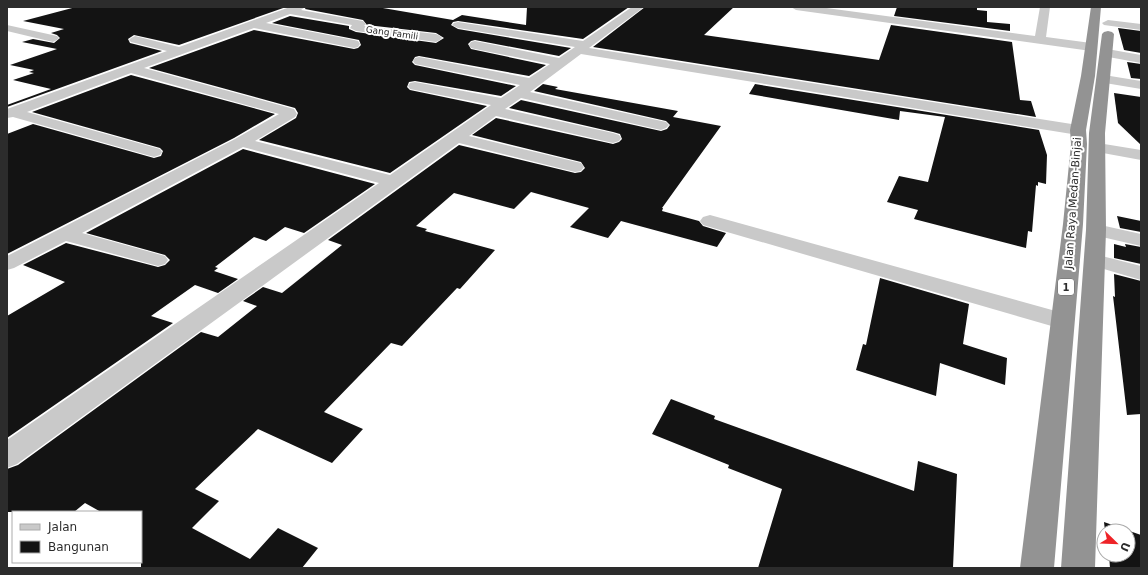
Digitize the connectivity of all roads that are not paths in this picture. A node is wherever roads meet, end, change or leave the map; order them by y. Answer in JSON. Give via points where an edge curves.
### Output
{"nodes":[{"id":1,"x":300,"y":7,"type":"edge"},
{"id":2,"x":639,"y":7,"type":"edge"},
{"id":3,"x":796,"y":7,"type":"edge"},
{"id":4,"x":1045,"y":7,"type":"edge"},
{"id":5,"x":288,"y":12,"type":"junction"},
{"id":6,"x":1104,"y":12,"type":"edge"},
{"id":7,"x":253,"y":24,"type":"junction"},
{"id":8,"x":458,"y":25,"type":"dead end"},
{"id":9,"x":1141,"y":27,"type":"edge"},
{"id":10,"x":7,"y":28,"type":"edge"},
{"id":11,"x":53,"y":38,"type":"dead end"},
{"id":12,"x":436,"y":38,"type":"dead end"},
{"id":13,"x":1040,"y":39,"type":"junction"},
{"id":14,"x":135,"y":40,"type":"dead end"},
{"id":15,"x":354,"y":44,"type":"dead end"},
{"id":16,"x":475,"y":46,"type":"dead end"},
{"id":17,"x":581,"y":48,"type":"junction"},
{"id":18,"x":1099,"y":50,"type":"junction"},
{"id":19,"x":181,"y":51,"type":"junction"},
{"id":20,"x":1141,"y":58,"type":"edge"},
{"id":21,"x":419,"y":60,"type":"dead end"},
{"id":22,"x":561,"y":62,"type":"junction"},
{"id":23,"x":131,"y":69,"type":"junction"},
{"id":24,"x":110,"y":77,"type":"junction"},
{"id":25,"x":1104,"y":79,"type":"junction"},
{"id":26,"x":1141,"y":85,"type":"edge"},
{"id":27,"x":415,"y":86,"type":"dead end"},
{"id":28,"x":155,"y":89,"type":"dead end"},
{"id":29,"x":511,"y":98,"type":"junction"},
{"id":30,"x":10,"y":113,"type":"edge"},
{"id":31,"x":661,"y":125,"type":"dead end"},
{"id":32,"x":1078,"y":130,"type":"junction"},
{"id":33,"x":455,"y":137,"type":"junction"},
{"id":34,"x":613,"y":138,"type":"dead end"},
{"id":35,"x":242,"y":142,"type":"junction"},
{"id":36,"x":1098,"y":148,"type":"junction"},
{"id":37,"x":154,"y":152,"type":"dead end"},
{"id":38,"x":1141,"y":155,"type":"edge"},
{"id":39,"x":575,"y":168,"type":"dead end"},
{"id":40,"x":393,"y":181,"type":"junction"},
{"id":41,"x":710,"y":221,"type":"dead end"},
{"id":42,"x":1096,"y":230,"type":"junction"},
{"id":43,"x":63,"y":234,"type":"junction"},
{"id":44,"x":1141,"y":240,"type":"edge"},
{"id":45,"x":158,"y":260,"type":"dead end"},
{"id":46,"x":1094,"y":260,"type":"junction"},
{"id":47,"x":7,"y":264,"type":"edge"},
{"id":48,"x":1141,"y":273,"type":"edge"},
{"id":49,"x":1062,"y":321,"type":"junction"},
{"id":50,"x":7,"y":456,"type":"edge"},
{"id":51,"x":1037,"y":568,"type":"edge"},
{"id":52,"x":1078,"y":568,"type":"edge"}],
"edges":[{"from":1,"to":5,"type":"street"},
{"from":2,"to":17,"type":"street"},
{"from":3,"to":13,"type":"street"},
{"from":4,"to":13,"type":"street"},
{"from":5,"to":7,"type":"street"},
{"from":5,"to":12,"type":"street","name":"Gang Famili","via":[[359,23],[356,28]]},
{"from":6,"to":9,"type":"street"},
{"from":6,"to":18,"type":"highway","name":"Jalan Raya Medan-Binjai","number":"1"},
{"from":7,"to":15,"type":"street"},
{"from":7,"to":19,"type":"street"},
{"from":8,"to":17,"type":"street"},
{"from":10,"to":11,"type":"street"},
{"from":13,"to":18,"type":"street"},
{"from":14,"to":19,"type":"street"},
{"from":16,"to":22,"type":"street"},
{"from":17,"to":22,"type":"street"},
{"from":17,"to":32,"type":"street"},
{"from":18,"to":20,"type":"street"},
{"from":18,"to":25,"type":"highway","name":"Jalan Raya Medan-Binjai","number":"1"},
{"from":18,"to":32,"type":"highway","name":"Jalan Raya Medan-Binjai","number":"1","via":[[1088,76]]},
{"from":19,"to":23,"type":"street"},
{"from":21,"to":29,"type":"street"},
{"from":22,"to":29,"type":"street"},
{"from":23,"to":24,"type":"street"},
{"from":23,"to":35,"type":"street","via":[[289,112],[286,117]]},
{"from":24,"to":28,"type":"street"},
{"from":24,"to":30,"type":"street"},
{"from":25,"to":26,"type":"street"},
{"from":25,"to":36,"type":"highway","name":"Jalan Raya Medan-Binjai","number":"1","via":[[1097,133]]},
{"from":27,"to":29,"type":"street"},
{"from":29,"to":31,"type":"street"},
{"from":29,"to":33,"type":"street"},
{"from":29,"to":34,"type":"street"},
{"from":30,"to":37,"type":"street"},
{"from":32,"to":49,"type":"highway","name":"Jalan Raya Medan-Binjai","number":"1","via":[[1079,144]]},
{"from":33,"to":39,"type":"street"},
{"from":33,"to":40,"type":"street"},
{"from":35,"to":40,"type":"street"},
{"from":35,"to":43,"type":"street"},
{"from":36,"to":38,"type":"street"},
{"from":36,"to":42,"type":"highway","name":"Jalan Raya Medan-Binjai","number":"1"},
{"from":40,"to":50,"type":"street"},
{"from":41,"to":49,"type":"street"},
{"from":42,"to":44,"type":"street"},
{"from":42,"to":46,"type":"highway","name":"Jalan Raya Medan-Binjai","number":"1"},
{"from":43,"to":45,"type":"street"},
{"from":43,"to":47,"type":"street"},
{"from":46,"to":48,"type":"street"},
{"from":46,"to":52,"type":"highway","name":"Jalan Raya Medan-Binjai","number":"1"},
{"from":49,"to":51,"type":"highway","name":"Jalan Raya Medan-Binjai","number":"1"}]}
